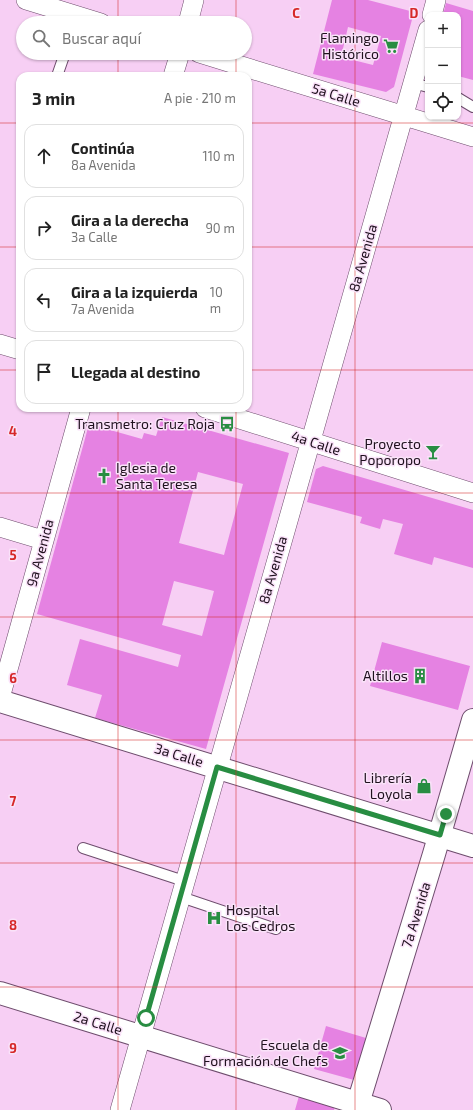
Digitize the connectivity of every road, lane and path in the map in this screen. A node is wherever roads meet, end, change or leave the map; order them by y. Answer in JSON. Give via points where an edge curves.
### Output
{"nodes":[{"id":1,"x":26,"y":0,"type":"edge"},
{"id":2,"x":194,"y":0,"type":"edge"},
{"id":3,"x":436,"y":0,"type":"edge"},
{"id":4,"x":433,"y":12,"type":"edge"},
{"id":5,"x":65,"y":16,"type":"edge"},
{"id":6,"x":190,"y":16,"type":"edge"},
{"id":7,"x":426,"y":48,"type":"edge"},
{"id":8,"x":62,"y":60,"type":"edge"},
{"id":9,"x":178,"y":60,"type":"edge"},
{"id":10,"x":222,"y":60,"type":"edge"},
{"id":11,"x":58,"y":72,"type":"edge"},
{"id":12,"x":174,"y":72,"type":"edge"},
{"id":13,"x":421,"y":85,"type":"edge"},
{"id":14,"x":461,"y":100,"type":"edge"},
{"id":15,"x":473,"y":107,"type":"edge"},
{"id":16,"x":404,"y":116,"type":"junction"},
{"id":17,"x":473,"y":136,"type":"edge"},
{"id":18,"x":0,"y":344,"type":"edge"},
{"id":19,"x":16,"y":349,"type":"edge"},
{"id":20,"x":80,"y":412,"type":"edge"},
{"id":21,"x":217,"y":412,"type":"edge"},
{"id":22,"x":310,"y":442,"type":"junction"},
{"id":23,"x":473,"y":493,"type":"edge"},
{"id":24,"x":0,"y":527,"type":"edge"},
{"id":25,"x":43,"y":540,"type":"junction"},
{"id":26,"x":0,"y":699,"type":"edge"},
{"id":27,"x":473,"y":720,"type":"edge"},
{"id":28,"x":217,"y":767,"type":"junction"},
{"id":29,"x":440,"y":835,"type":"junction"},
{"id":30,"x":473,"y":846,"type":"edge"},
{"id":31,"x":83,"y":848,"type":"dead end"},
{"id":32,"x":182,"y":889,"type":"junction"},
{"id":33,"x":276,"y":929,"type":"dead end"},
{"id":34,"x":0,"y":992,"type":"edge"},
{"id":35,"x":141,"y":1036,"type":"junction"},
{"id":36,"x":357,"y":1107,"type":"edge"},
{"id":37,"x":120,"y":1110,"type":"edge"},
{"id":38,"x":380,"y":1110,"type":"edge"}],
"edges":[{"from":1,"to":5,"type":"street"},
{"from":2,"to":6,"type":"street"},
{"from":3,"to":4,"type":"street"},
{"from":7,"to":13,"type":"street","name":"8a Avenida"},
{"from":8,"to":11,"type":"lane"},
{"from":9,"to":12,"type":"street"},
{"from":10,"to":16,"type":"street","name":"5a Calle"},
{"from":13,"to":16,"type":"street","name":"8a Avenida"},
{"from":14,"to":15,"type":"lane"},
{"from":16,"to":17,"type":"street","name":"5a Calle"},
{"from":16,"to":22,"type":"street","name":"8a Avenida"},
{"from":18,"to":19,"type":"street"},
{"from":20,"to":25,"type":"street","name":"9a Avenida"},
{"from":21,"to":22,"type":"street","name":"4a Calle"},
{"from":22,"to":23,"type":"street","name":"4a Calle"},
{"from":22,"to":28,"type":"street","name":"8a Avenida"},
{"from":24,"to":25,"type":"street"},
{"from":25,"to":26,"type":"street","name":"9a Avenida"},
{"from":26,"to":28,"type":"street","name":"3a Calle"},
{"from":27,"to":29,"type":"street","name":"7a Avenida"},
{"from":28,"to":29,"type":"street","name":"3a Calle"},
{"from":28,"to":32,"type":"street","name":"8a Avenida"},
{"from":29,"to":30,"type":"street","name":"3a Calle"},
{"from":29,"to":36,"type":"street","name":"7a Avenida"},
{"from":31,"to":32,"type":"lane"},
{"from":32,"to":33,"type":"lane"},
{"from":32,"to":35,"type":"street","name":"8a Avenida"},
{"from":34,"to":35,"type":"street","name":"2a Calle"},
{"from":35,"to":36,"type":"street","name":"2a Calle"},
{"from":35,"to":37,"type":"street","name":"8a Avenida"},
{"from":36,"to":38,"type":"street","name":"2a Calle"}]}
